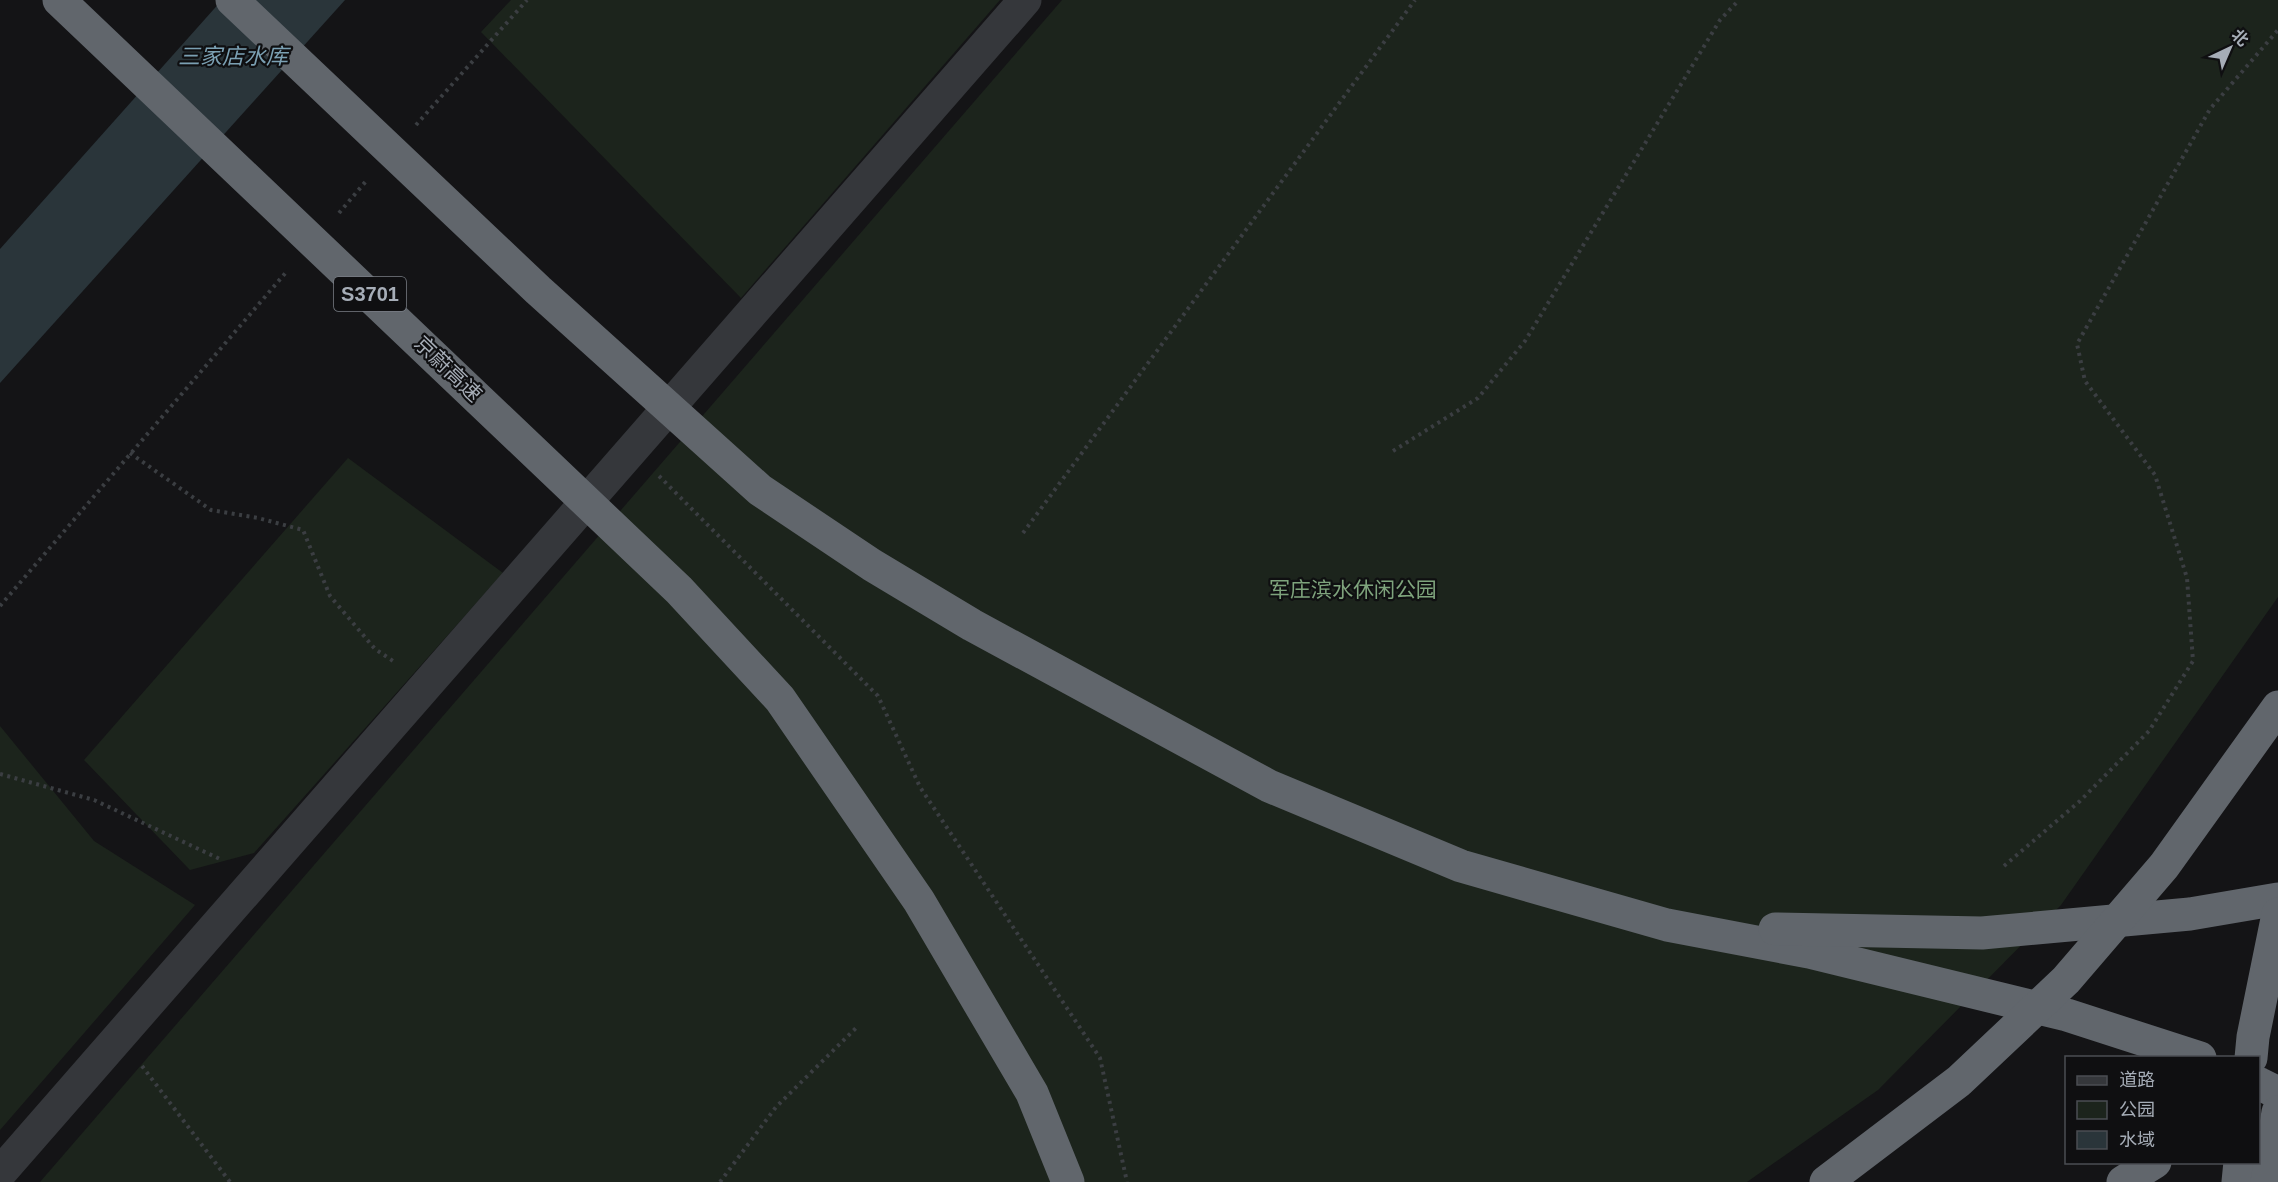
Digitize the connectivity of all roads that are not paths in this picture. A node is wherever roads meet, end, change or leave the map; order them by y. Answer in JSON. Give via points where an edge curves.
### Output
{"nodes":[{"id":1,"x":59,"y":0,"type":"edge"},
{"id":2,"x":232,"y":0,"type":"edge"},
{"id":3,"x":1026,"y":0,"type":"edge"},
{"id":4,"x":2278,"y":707,"type":"edge"},
{"id":5,"x":2278,"y":899,"type":"edge"},
{"id":6,"x":2278,"y":914,"type":"edge"},
{"id":7,"x":1667,"y":925,"type":"junction"},
{"id":8,"x":2194,"y":1056,"type":"edge"},
{"id":9,"x":2251,"y":1056,"type":"edge"},
{"id":10,"x":2260,"y":1084,"type":"edge"},
{"id":11,"x":2278,"y":1088,"type":"edge"},
{"id":12,"x":2278,"y":1093,"type":"edge"},
{"id":13,"x":2260,"y":1099,"type":"edge"},
{"id":14,"x":2278,"y":1112,"type":"edge"},
{"id":15,"x":2152,"y":1164,"type":"edge"},
{"id":16,"x":2240,"y":1164,"type":"edge"},
{"id":17,"x":0,"y":1173,"type":"edge"},
{"id":18,"x":1068,"y":1182,"type":"edge"},
{"id":19,"x":1826,"y":1182,"type":"edge"},
{"id":20,"x":2123,"y":1182,"type":"edge"},
{"id":21,"x":2238,"y":1182,"type":"edge"},
{"id":22,"x":2267,"y":1182,"type":"edge"}],
"edges":[{"from":1,"to":18,"type":"highway","name":"京蔚高速","number":"S3701","via":[[679,590],[780,699],[919,901],[1032,1093]]},
{"from":2,"to":7,"type":"highway","via":[[538,290],[760,490],[872,565],[972,625],[1269,786],[1461,866]]},
{"from":3,"to":17,"type":"street"},
{"from":4,"to":19,"type":"highway","via":[[2164,866],[2066,980],[1959,1081]]},
{"from":5,"to":7,"type":"highway","via":[[2190,914],[1982,933]]},
{"from":6,"to":9,"type":"highway"},
{"from":7,"to":8,"type":"highway","via":[[1809,952],[2067,1015]]},
{"from":10,"to":12,"type":"highway"},
{"from":11,"to":13,"type":"highway"},
{"from":14,"to":22,"type":"highway"},
{"from":15,"to":20,"type":"highway"},
{"from":16,"to":21,"type":"highway"}]}
